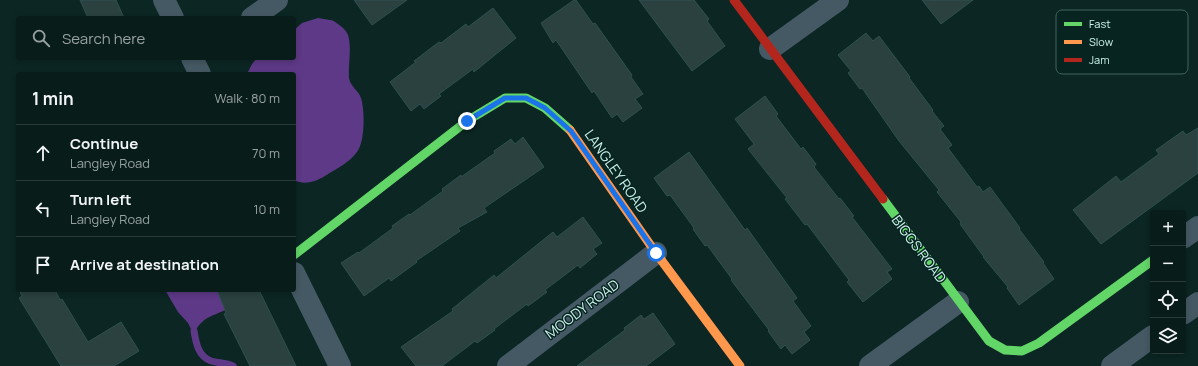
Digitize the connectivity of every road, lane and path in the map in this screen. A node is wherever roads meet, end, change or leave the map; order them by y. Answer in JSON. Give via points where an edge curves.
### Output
{"nodes":[{"id":1,"x":164,"y":0,"type":"edge"},
{"id":2,"x":277,"y":0,"type":"edge"},
{"id":3,"x":734,"y":0,"type":"edge"},
{"id":4,"x":838,"y":0,"type":"edge"},
{"id":5,"x":172,"y":16,"type":"edge"},
{"id":6,"x":255,"y":16,"type":"edge"},
{"id":7,"x":770,"y":49,"type":"junction"},
{"id":8,"x":1198,"y":227,"type":"edge"},
{"id":9,"x":1186,"y":236,"type":"edge"},
{"id":10,"x":296,"y":253,"type":"edge"},
{"id":11,"x":656,"y":253,"type":"junction"},
{"id":12,"x":1150,"y":262,"type":"edge"},
{"id":13,"x":296,"y":277,"type":"edge"},
{"id":14,"x":958,"y":302,"type":"junction"},
{"id":15,"x":1198,"y":303,"type":"edge"},
{"id":16,"x":1186,"y":312,"type":"edge"},
{"id":17,"x":1150,"y":338,"type":"edge"},
{"id":18,"x":340,"y":366,"type":"edge"},
{"id":19,"x":508,"y":366,"type":"edge"},
{"id":20,"x":740,"y":366,"type":"edge"},
{"id":21,"x":870,"y":366,"type":"edge"},
{"id":22,"x":1112,"y":366,"type":"edge"}],
"edges":[{"from":1,"to":5,"type":"street"},
{"from":2,"to":6,"type":"street"},
{"from":3,"to":7,"type":"street","name":"BIGGS ROAD"},
{"from":4,"to":7,"type":"street"},
{"from":7,"to":14,"type":"street","name":"BIGGS ROAD"},
{"from":8,"to":9,"type":"street"},
{"from":10,"to":11,"type":"street","name":"LANGLEY ROAD","via":[[467,121],[505,98],[526,98],[545,108],[571,131]]},
{"from":11,"to":19,"type":"street","name":"MOODY ROAD"},
{"from":11,"to":20,"type":"street","name":"LANGLEY ROAD"},
{"from":12,"to":14,"type":"street","name":"BIGGS ROAD","via":[[1039,343],[1022,351],[1005,350],[989,341]]},
{"from":13,"to":18,"type":"street"},
{"from":14,"to":21,"type":"street"},
{"from":15,"to":16,"type":"street"},
{"from":17,"to":22,"type":"street"}]}
